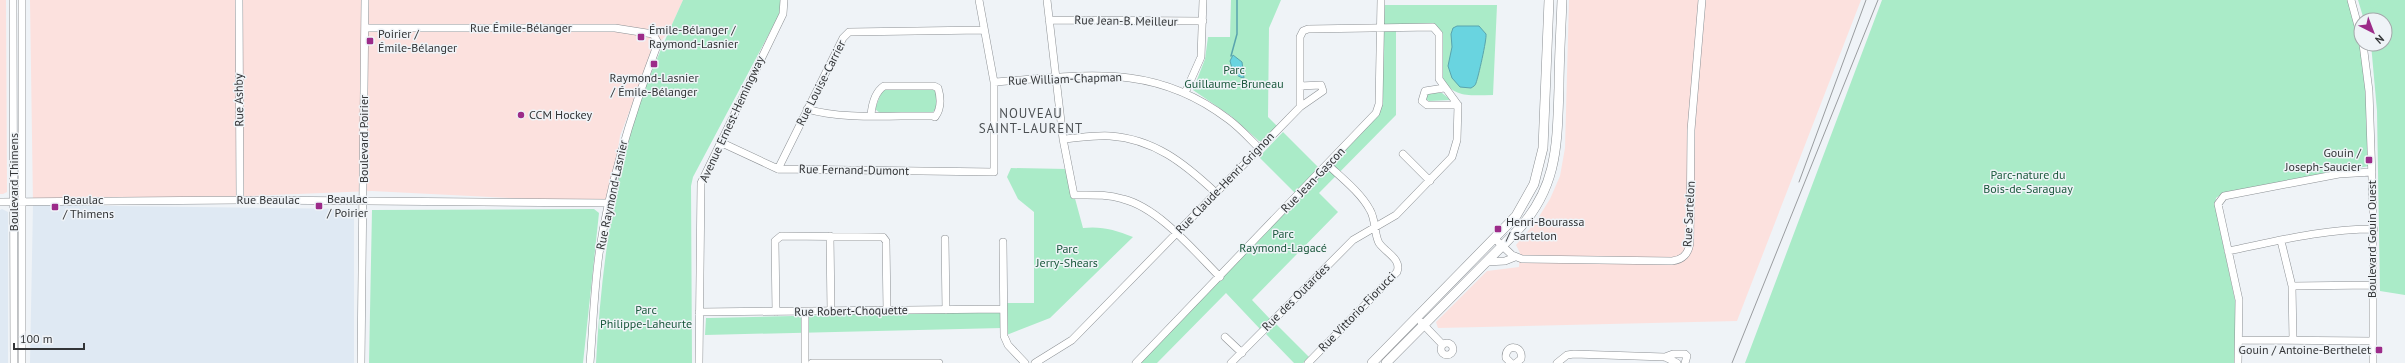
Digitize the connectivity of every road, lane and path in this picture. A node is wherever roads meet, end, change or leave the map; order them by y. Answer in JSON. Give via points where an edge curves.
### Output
{"nodes":[{"id":1,"x":13,"y":0,"type":"edge"},
{"id":2,"x":22,"y":0,"type":"edge"},
{"id":3,"x":239,"y":0,"type":"edge"},
{"id":4,"x":365,"y":0,"type":"edge"},
{"id":5,"x":784,"y":0,"type":"edge"},
{"id":6,"x":979,"y":0,"type":"edge"},
{"id":7,"x":1047,"y":0,"type":"edge"},
{"id":8,"x":1203,"y":0,"type":"edge"},
{"id":9,"x":1381,"y":0,"type":"edge"},
{"id":10,"x":1548,"y":0,"type":"edge"},
{"id":11,"x":1562,"y":0,"type":"edge"},
{"id":12,"x":1702,"y":0,"type":"edge"},
{"id":13,"x":2351,"y":0,"type":"edge"},
{"id":14,"x":2354,"y":12,"type":"edge"},
{"id":15,"x":1049,"y":20,"type":"junction"},
{"id":16,"x":1203,"y":21,"type":"junction"},
{"id":17,"x":365,"y":28,"type":"junction"},
{"id":18,"x":1381,"y":29,"type":"junction"},
{"id":19,"x":983,"y":30,"type":"junction"},
{"id":20,"x":653,"y":34,"type":"joint"},
{"id":21,"x":2364,"y":52,"type":"edge"},
{"id":22,"x":1055,"y":78,"type":"junction"},
{"id":23,"x":994,"y":82,"type":"junction"},
{"id":24,"x":1300,"y":86,"type":"junction"},
{"id":25,"x":1444,"y":88,"type":"junction"},
{"id":26,"x":1185,"y":93,"type":"junction"},
{"id":27,"x":1458,"y":105,"type":"junction"},
{"id":28,"x":1300,"y":107,"type":"junction"},
{"id":29,"x":807,"y":109,"type":"junction"},
{"id":30,"x":871,"y":115,"type":"junction"},
{"id":31,"x":1064,"y":139,"type":"junction"},
{"id":32,"x":720,"y":142,"type":"junction"},
{"id":33,"x":1259,"y":148,"type":"junction"},
{"id":34,"x":1403,"y":154,"type":"dead end"},
{"id":35,"x":1328,"y":165,"type":"junction"},
{"id":36,"x":778,"y":169,"type":"junction"},
{"id":37,"x":2372,"y":172,"type":"junction"},
{"id":38,"x":1430,"y":181,"type":"junction"},
{"id":39,"x":1215,"y":192,"type":"junction"},
{"id":40,"x":240,"y":200,"type":"junction"},
{"id":41,"x":364,"y":201,"type":"junction"},
{"id":42,"x":0,"y":202,"type":"edge"},
{"id":43,"x":14,"y":202,"type":"junction"},
{"id":44,"x":23,"y":202,"type":"junction"},
{"id":45,"x":609,"y":203,"type":"junction"},
{"id":46,"x":1376,"y":227,"type":"junction"},
{"id":47,"x":2374,"y":229,"type":"junction"},
{"id":48,"x":1175,"y":234,"type":"junction"},
{"id":49,"x":830,"y":236,"type":"junction"},
{"id":50,"x":1495,"y":238,"type":"junction"},
{"id":51,"x":945,"y":239,"type":"dead end"},
{"id":52,"x":2281,"y":241,"type":"junction"},
{"id":53,"x":1003,"y":242,"type":"dead end"},
{"id":54,"x":1503,"y":246,"type":"junction"},
{"id":55,"x":2228,"y":251,"type":"junction"},
{"id":56,"x":1515,"y":257,"type":"junction"},
{"id":57,"x":1487,"y":262,"type":"junction"},
{"id":58,"x":1220,"y":277,"type":"junction"},
{"id":59,"x":363,"y":279,"type":"junction"},
{"id":60,"x":2373,"y":285,"type":"junction"},
{"id":61,"x":2292,"y":286,"type":"junction"},
{"id":62,"x":1003,"y":309,"type":"junction"},
{"id":63,"x":946,"y":310,"type":"junction"},
{"id":64,"x":887,"y":311,"type":"junction"},
{"id":65,"x":699,"y":312,"type":"junction"},
{"id":66,"x":776,"y":312,"type":"junction"},
{"id":67,"x":805,"y":312,"type":"junction"},
{"id":68,"x":831,"y":312,"type":"junction"},
{"id":69,"x":1416,"y":318,"type":"junction"},
{"id":70,"x":1423,"y":325,"type":"junction"},
{"id":71,"x":1225,"y":336,"type":"dead end"},
{"id":72,"x":2239,"y":340,"type":"junction"},
{"id":73,"x":2293,"y":340,"type":"junction"},
{"id":74,"x":2372,"y":341,"type":"junction"},
{"id":75,"x":1442,"y":344,"type":"dead end"},
{"id":76,"x":1242,"y":352,"type":"junction"},
{"id":77,"x":1665,"y":357,"type":"junction"},
{"id":78,"x":14,"y":363,"type":"edge"},
{"id":79,"x":22,"y":363,"type":"edge"},
{"id":80,"x":361,"y":363,"type":"edge"},
{"id":81,"x":365,"y":363,"type":"edge"},
{"id":82,"x":590,"y":363,"type":"edge"},
{"id":83,"x":699,"y":363,"type":"edge"},
{"id":84,"x":805,"y":363,"type":"edge"},
{"id":85,"x":812,"y":363,"type":"edge"},
{"id":86,"x":892,"y":363,"type":"edge"},
{"id":87,"x":939,"y":363,"type":"edge"},
{"id":88,"x":1025,"y":363,"type":"edge"},
{"id":89,"x":1035,"y":363,"type":"edge"},
{"id":90,"x":1136,"y":363,"type":"edge"},
{"id":91,"x":1231,"y":363,"type":"edge"},
{"id":92,"x":1308,"y":363,"type":"edge"},
{"id":93,"x":1372,"y":363,"type":"edge"},
{"id":94,"x":1386,"y":363,"type":"edge"},
{"id":95,"x":1511,"y":363,"type":"edge"},
{"id":96,"x":1516,"y":363,"type":"edge"},
{"id":97,"x":1557,"y":363,"type":"edge"},
{"id":98,"x":1677,"y":363,"type":"edge"},
{"id":99,"x":1685,"y":363,"type":"edge"},
{"id":100,"x":2238,"y":363,"type":"edge"},
{"id":101,"x":2373,"y":363,"type":"edge"}],
"edges":[{"from":1,"to":43,"type":"street","name":"Boulevard Thimens"},
{"from":2,"to":44,"type":"street","name":"Boulevard Thimens"},
{"from":3,"to":40,"type":"street","name":"Rue Ashby"},
{"from":4,"to":17,"type":"street","name":"Boulevard Poirier"},
{"from":5,"to":32,"type":"street","name":"Avenue Ernest-Hemingway","via":[[783,14]]},
{"from":6,"to":19,"type":"street"},
{"from":7,"to":15,"type":"street"},
{"from":8,"to":16,"type":"street"},
{"from":9,"to":18,"type":"street","name":"Rue Jean-Gascon"},
{"from":10,"to":50,"type":"main road","via":[[1541,163],[1523,206]]},
{"from":11,"to":54,"type":"main road","via":[[1554,164],[1548,184],[1536,207]]},
{"from":12,"to":56,"type":"street","name":"Rue Sartelon","via":[[1691,130],[1689,246],[1686,255],[1672,261]]},
{"from":13,"to":14,"type":"street"},
{"from":15,"to":16,"type":"street","name":"Rue Jean-B. Meilleur"},
{"from":15,"to":22,"type":"street"},
{"from":16,"to":26,"type":"street","via":[[1201,57]]},
{"from":17,"to":20,"type":"street","name":"Rue Émile-Bélanger","via":[[615,28]]},
{"from":17,"to":41,"type":"street","name":"Boulevard Poirier"},
{"from":18,"to":24,"type":"street","via":[[1303,31],[1300,37]]},
{"from":18,"to":25,"type":"street","via":[[1437,29],[1439,79]]},
{"from":18,"to":35,"type":"street","name":"Rue Jean-Gascon","via":[[1379,104],[1376,113]]},
{"from":19,"to":23,"type":"street"},
{"from":19,"to":29,"type":"street","name":"Rue Louise-Carrier","via":[[849,32],[843,38]]},
{"from":20,"to":45,"type":"street","name":"Rue Raymond-Lasnier","via":[[658,43],[633,109]]},
{"from":21,"to":37,"type":"street","name":"Boulevard Gouin Ouest","via":[[2369,91]]},
{"from":22,"to":23,"type":"street","name":"Rue William-Chapman"},
{"from":22,"to":26,"type":"street","name":"Rue William-Chapman","via":[[1127,76]]},
{"from":22,"to":31,"type":"street"},
{"from":23,"to":36,"type":"street","name":"Rue Fernand-Dumont","via":[[994,172]]},
{"from":24,"to":28,"type":"street"},
{"from":24,"to":28,"type":"street","name":"Rue Claude-Henri-Grignon","via":[[1321,85],[1323,91]]},
{"from":25,"to":27,"type":"street"},
{"from":25,"to":27,"type":"street","via":[[1425,91],[1422,101],[1427,105]]},
{"from":26,"to":33,"type":"street","name":"Rue William-Chapman","via":[[1228,119]]},
{"from":27,"to":38,"type":"street","name":"Rue des Outardes","via":[[1455,149],[1446,164]]},
{"from":28,"to":33,"type":"street","name":"Rue Claude-Henri-Grignon"},
{"from":29,"to":30,"type":"street","via":[[822,114]]},
{"from":29,"to":36,"type":"street","name":"Rue Louise-Carrier"},
{"from":30,"to":30,"type":"street","via":[[872,103],[884,86],[938,88],[939,111],[935,117]]},
{"from":31,"to":39,"type":"street","via":[[1108,136],[1155,146],[1189,167]]},
{"from":31,"to":48,"type":"street","via":[[1074,195],[1102,195],[1124,199],[1140,206]]},
{"from":32,"to":36,"type":"street","name":"Rue Fernand-Dumont"},
{"from":32,"to":65,"type":"street","name":"Avenue Ernest-Hemingway","via":[[704,174],[699,192]]},
{"from":33,"to":39,"type":"street","name":"Rue Claude-Henri-Grignon"},
{"from":34,"to":38,"type":"street"},
{"from":35,"to":46,"type":"street","name":"Rue Vittorio-Fiorucci","via":[[1370,209]]},
{"from":35,"to":58,"type":"street","name":"Rue Jean-Gascon"},
{"from":37,"to":47,"type":"street","name":"Boulevard Gouin Ouest"},
{"from":37,"to":55,"type":"street","via":[[2339,174],[2224,196],[2218,204]]},
{"from":38,"to":46,"type":"street","name":"Rue des Outardes","via":[[1396,215]]},
{"from":39,"to":48,"type":"street","name":"Rue Claude-Henri-Grignon"},
{"from":40,"to":41,"type":"street","name":"Rue Beaulac"},
{"from":40,"to":44,"type":"street","name":"Rue Beaulac"},
{"from":41,"to":45,"type":"street","name":"Rue Beaulac"},
{"from":41,"to":59,"type":"street","name":"Boulevard Poirier"},
{"from":42,"to":43,"type":"street","name":"Rue Beaulac"},
{"from":43,"to":44,"type":"street","name":"Rue Beaulac"},
{"from":43,"to":78,"type":"street","name":"Boulevard Thimens"},
{"from":44,"to":79,"type":"street","name":"Boulevard Thimens"},
{"from":45,"to":82,"type":"street","name":"Rue Raymond-Lasnier","via":[[599,254]]},
{"from":46,"to":76,"type":"street","name":"Rue des Outardes","via":[[1353,240]]},
{"from":46,"to":92,"type":"street","name":"Rue Vittorio-Fiorucci","via":[[1377,239],[1397,262],[1398,272]]},
{"from":47,"to":52,"type":"street","via":[[2339,230]]},
{"from":47,"to":60,"type":"street","name":"Boulevard Gouin Ouest"},
{"from":48,"to":58,"type":"street"},
{"from":48,"to":89,"type":"street","name":"Rue Claude-Henri-Grignon","via":[[1072,340]]},
{"from":49,"to":64,"type":"street","via":[[880,236],[886,241]]},
{"from":49,"to":66,"type":"street","via":[[777,237]]},
{"from":49,"to":68,"type":"street"},
{"from":50,"to":54,"type":"street"},
{"from":50,"to":69,"type":"main road"},
{"from":51,"to":63,"type":"street"},
{"from":52,"to":55,"type":"street"},
{"from":52,"to":61,"type":"street"},
{"from":53,"to":62,"type":"street"},
{"from":54,"to":56,"type":"street"},
{"from":54,"to":57,"type":"main road"},
{"from":55,"to":72,"type":"street","via":[[2239,300]]},
{"from":56,"to":57,"type":"street","name":"Rue Sartelon","via":[[1505,261]]},
{"from":57,"to":70,"type":"main road"},
{"from":58,"to":90,"type":"street","name":"Rue Jean-Gascon"},
{"from":59,"to":80,"type":"street","name":"Boulevard Poirier"},
{"from":59,"to":81,"type":"street","name":"Boulevard Poirier"},
{"from":60,"to":61,"type":"street"},
{"from":60,"to":74,"type":"street","name":"Boulevard Gouin Ouest"},
{"from":61,"to":73,"type":"street"},
{"from":62,"to":63,"type":"street","name":"Rue Robert-Choquette"},
{"from":62,"to":88,"type":"street","via":[[1005,341]]},
{"from":63,"to":64,"type":"street","name":"Rue Robert-Choquette"},
{"from":64,"to":68,"type":"street","name":"Rue Robert-Choquette"},
{"from":65,"to":66,"type":"street","name":"Rue Robert-Choquette"},
{"from":65,"to":83,"type":"street","name":"Avenue Ernest-Hemingway"},
{"from":66,"to":67,"type":"street","name":"Rue Robert-Choquette"},
{"from":67,"to":68,"type":"street","name":"Rue Robert-Choquette"},
{"from":67,"to":84,"type":"street"},
{"from":69,"to":70,"type":"street"},
{"from":69,"to":93,"type":"main road"},
{"from":70,"to":75,"type":"street"},
{"from":70,"to":94,"type":"main road"},
{"from":71,"to":76,"type":"street"},
{"from":72,"to":73,"type":"street"},
{"from":72,"to":100,"type":"street"},
{"from":73,"to":74,"type":"street"},
{"from":74,"to":101,"type":"street","name":"Boulevard Gouin Ouest"},
{"from":76,"to":91,"type":"street","name":"Rue des Outardes"},
{"from":77,"to":97,"type":"street","via":[[1574,354],[1567,355]]},
{"from":77,"to":98,"type":"street"},
{"from":77,"to":99,"type":"street","via":[[1685,354]]},
{"from":85,"to":86,"type":"street"},
{"from":86,"to":87,"type":"street"},
{"from":95,"to":96,"type":"street","via":[[1506,358],[1506,353],[1509,348],[1514,347],[1522,353]]}]}
